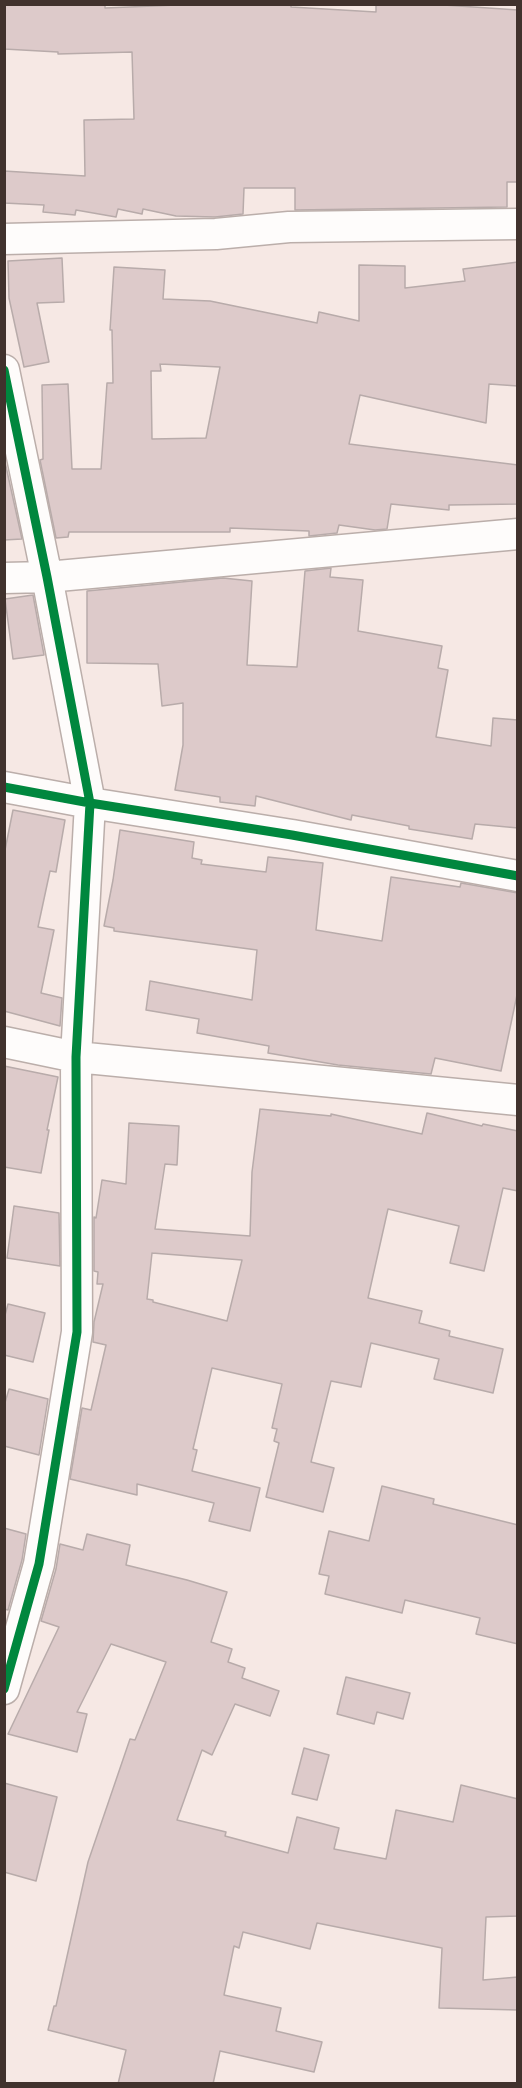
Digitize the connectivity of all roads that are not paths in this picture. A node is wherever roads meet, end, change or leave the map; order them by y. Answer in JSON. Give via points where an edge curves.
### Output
{"nodes":[{"id":1,"x":518,"y":224,"type":"edge"},
{"id":2,"x":4,"y":239,"type":"edge"},
{"id":3,"x":4,"y":370,"type":"edge"},
{"id":4,"x":518,"y":534,"type":"edge"},
{"id":5,"x":47,"y":577,"type":"junction"},
{"id":6,"x":4,"y":578,"type":"edge"},
{"id":7,"x":4,"y":787,"type":"edge"},
{"id":8,"x":90,"y":803,"type":"junction"},
{"id":9,"x":518,"y":876,"type":"edge"},
{"id":10,"x":4,"y":1042,"type":"edge"},
{"id":11,"x":76,"y":1057,"type":"junction"},
{"id":12,"x":518,"y":1100,"type":"edge"},
{"id":13,"x":4,"y":1689,"type":"edge"}],
"edges":[{"from":1,"to":2,"type":"street","via":[[289,227],[216,234]]},
{"from":3,"to":5,"type":"street"},
{"from":4,"to":5,"type":"street"},
{"from":5,"to":6,"type":"street"},
{"from":5,"to":8,"type":"street"},
{"from":7,"to":8,"type":"street"},
{"from":8,"to":9,"type":"street"},
{"from":8,"to":11,"type":"street"},
{"from":10,"to":11,"type":"street"},
{"from":11,"to":12,"type":"street"},
{"from":11,"to":13,"type":"street","via":[[77,1332],[39,1564]]}]}
